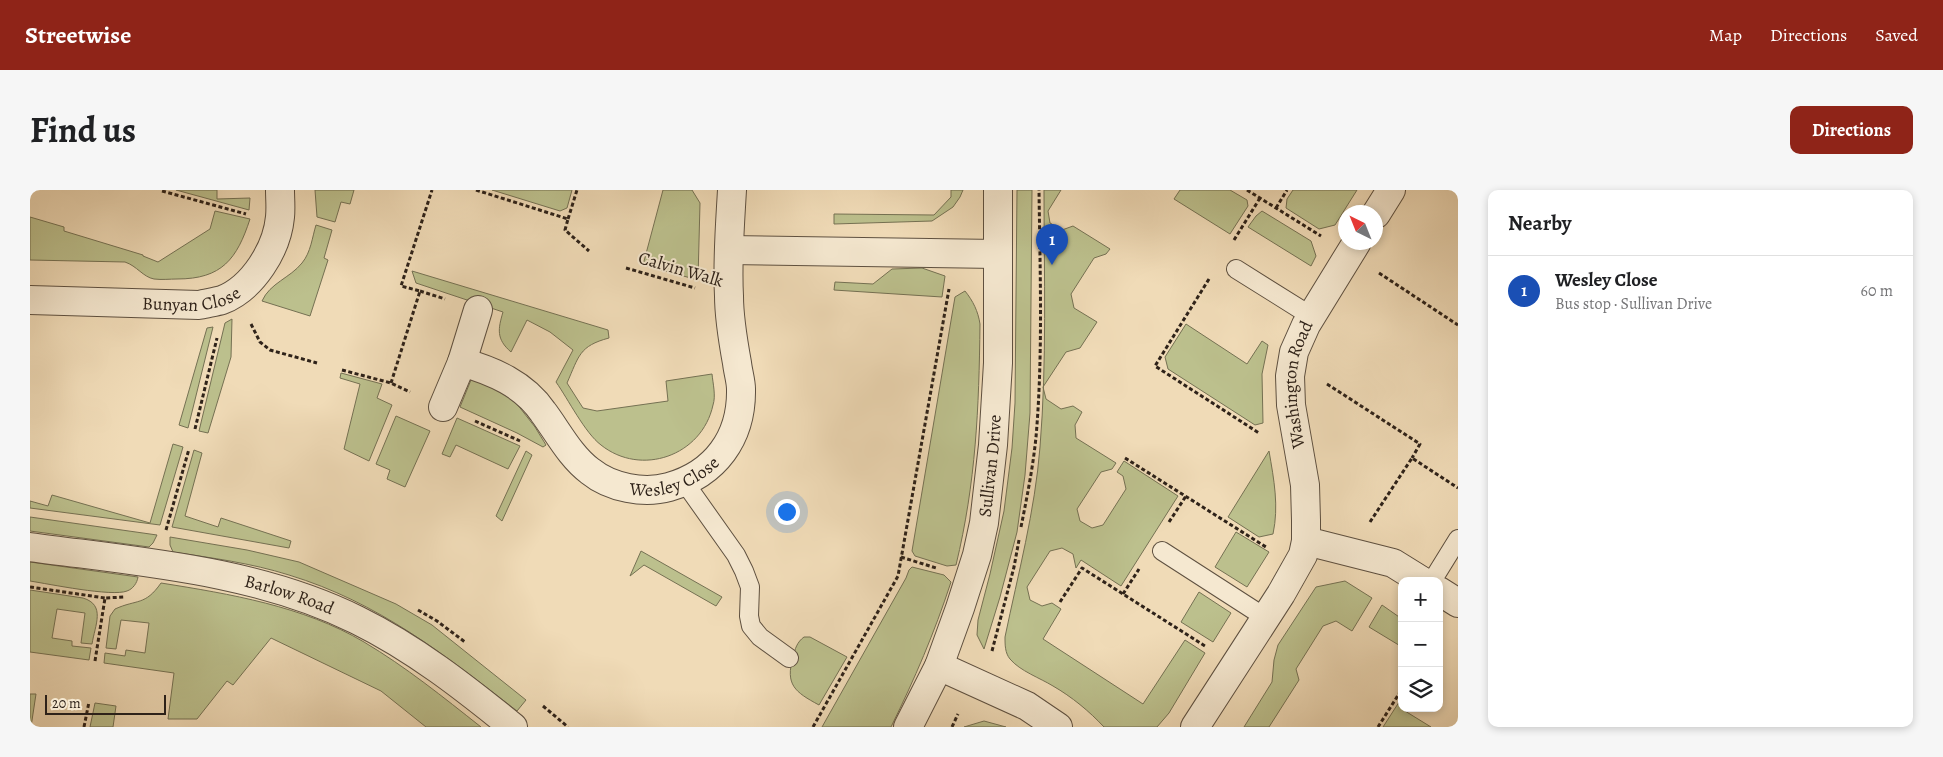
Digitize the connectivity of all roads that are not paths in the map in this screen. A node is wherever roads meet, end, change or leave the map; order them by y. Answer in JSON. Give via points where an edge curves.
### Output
{"nodes":[{"id":1,"x":280,"y":190,"type":"edge"},
{"id":2,"x":732,"y":190,"type":"edge"},
{"id":3,"x":998,"y":190,"type":"edge"},
{"id":4,"x":1390,"y":190,"type":"edge"},
{"id":5,"x":1381,"y":205,"type":"edge"},
{"id":6,"x":729,"y":250,"type":"junction"},
{"id":7,"x":1352,"y":250,"type":"edge"},
{"id":8,"x":997,"y":254,"type":"junction"},
{"id":9,"x":1236,"y":269,"type":"dead end"},
{"id":10,"x":30,"y":300,"type":"edge"},
{"id":11,"x":478,"y":310,"type":"dead end"},
{"id":12,"x":1311,"y":316,"type":"junction"},
{"id":13,"x":462,"y":362,"type":"junction"},
{"id":14,"x":443,"y":407,"type":"dead end"},
{"id":15,"x":685,"y":483,"type":"junction"},
{"id":16,"x":1458,"y":540,"type":"edge"},
{"id":17,"x":1306,"y":541,"type":"junction"},
{"id":18,"x":30,"y":547,"type":"edge"},
{"id":19,"x":1162,"y":552,"type":"dead end"},
{"id":20,"x":1416,"y":577,"type":"edge"},
{"id":21,"x":1435,"y":577,"type":"edge"},
{"id":22,"x":1443,"y":594,"type":"edge"},
{"id":23,"x":1458,"y":603,"type":"edge"},
{"id":24,"x":1266,"y":618,"type":"junction"},
{"id":25,"x":789,"y":658,"type":"dead end"},
{"id":26,"x":939,"y":666,"type":"junction"},
{"id":27,"x":513,"y":727,"type":"edge"},
{"id":28,"x":908,"y":727,"type":"edge"},
{"id":29,"x":1058,"y":727,"type":"edge"},
{"id":30,"x":1195,"y":727,"type":"edge"}],
"edges":[{"from":1,"to":10,"type":"street","name":"Bunyan Close","via":[[280,218],[275,241],[250,279],[229,296],[199,305]]},
{"from":2,"to":6,"type":"street","name":"Wesley Close"},
{"from":3,"to":8,"type":"street","name":"Sullivan Drive"},
{"from":4,"to":5,"type":"street"},
{"from":6,"to":8,"type":"street"},
{"from":6,"to":15,"type":"street","name":"Wesley Close","via":[[729,297],[741,389],[738,423],[724,451],[707,470]]},
{"from":7,"to":12,"type":"street","name":"Washington Road"},
{"from":8,"to":26,"type":"street","name":"Sullivan Drive","via":[[996,408],[984,523],[968,584]]},
{"from":9,"to":12,"type":"lane"},
{"from":11,"to":13,"type":"street"},
{"from":12,"to":17,"type":"street","name":"Washington Road","via":[[1298,339],[1290,388],[1306,503]]},
{"from":13,"to":14,"type":"street"},
{"from":13,"to":15,"type":"street","name":"Wesley Close","via":[[504,377],[526,392],[573,454],[590,472],[612,484],[660,490]]},
{"from":15,"to":25,"type":"lane","via":[[744,571],[750,587],[751,626],[760,637]]},
{"from":16,"to":21,"type":"lane"},
{"from":17,"to":20,"type":"street","via":[[1393,563]]},
{"from":17,"to":24,"type":"street","name":"Washington Road","via":[[1297,566]]},
{"from":18,"to":27,"type":"street","name":"Barlow Road","via":[[225,576],[320,604],[358,620],[415,653]]},
{"from":19,"to":24,"type":"lane"},
{"from":22,"to":23,"type":"street"},
{"from":24,"to":30,"type":"street","name":"Washington Road"},
{"from":26,"to":28,"type":"street","name":"Sullivan Drive"},
{"from":26,"to":29,"type":"street","via":[[1027,706]]}]}
